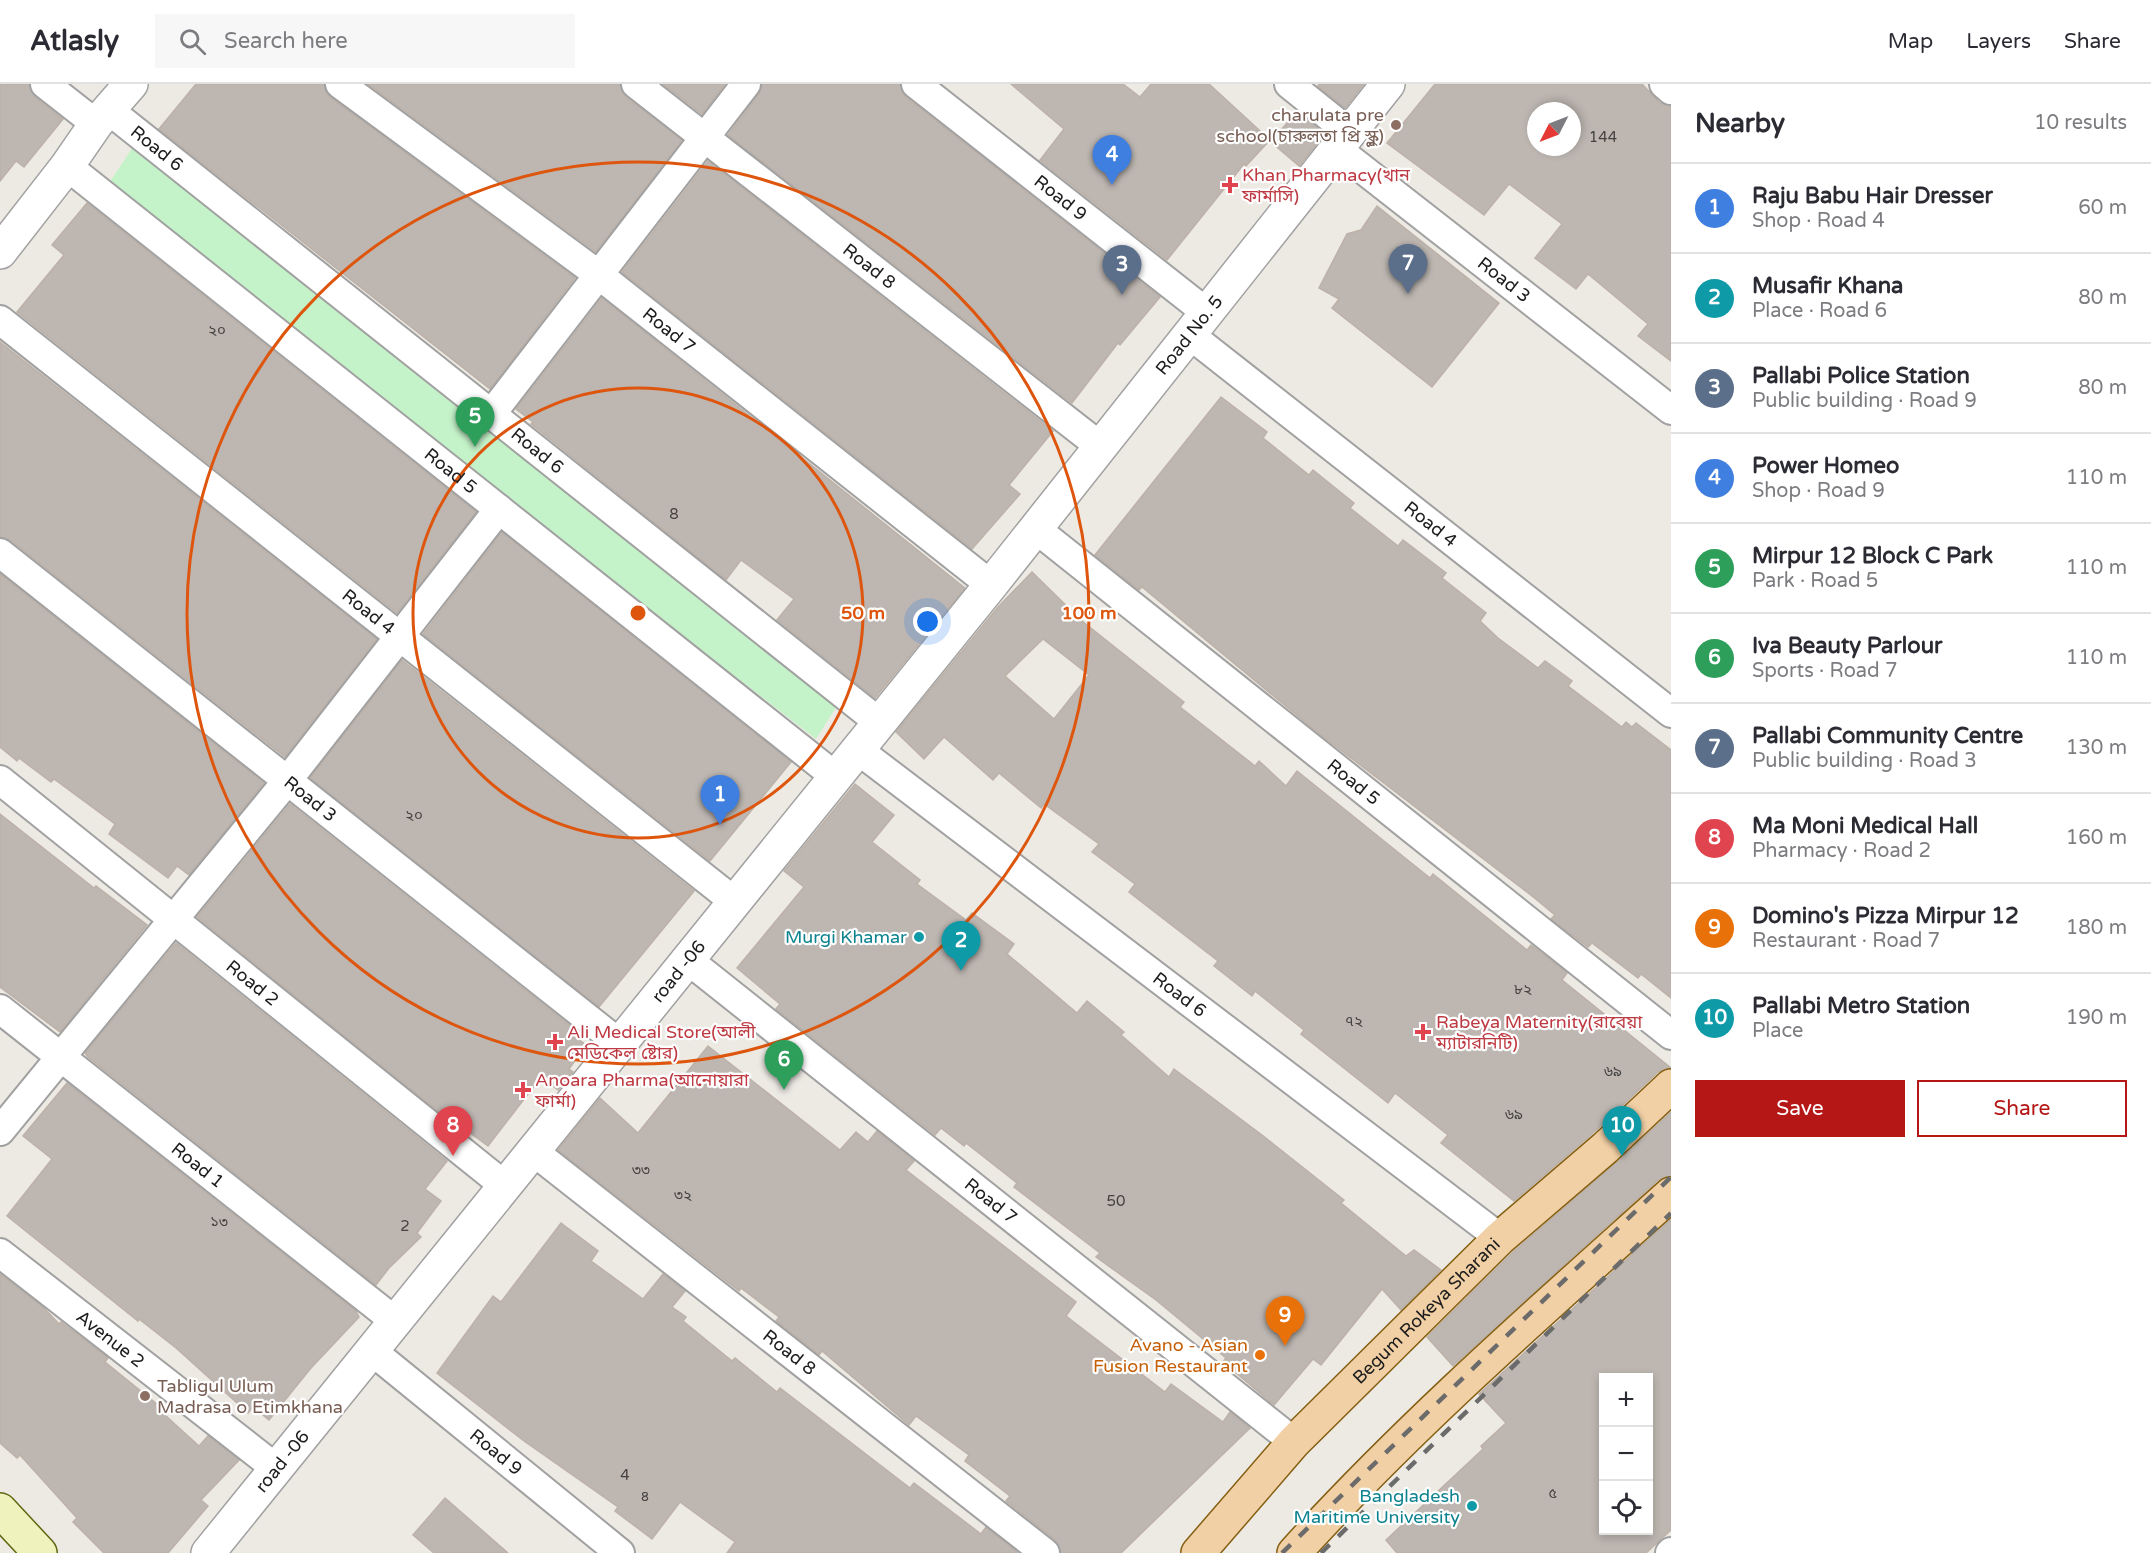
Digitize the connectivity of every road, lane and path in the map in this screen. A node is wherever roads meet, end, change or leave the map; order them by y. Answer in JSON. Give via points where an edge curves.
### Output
{"nodes":[{"id":1,"x":45,"y":84,"type":"edge"},
{"id":2,"x":131,"y":84,"type":"edge"},
{"id":3,"x":340,"y":84,"type":"edge"},
{"id":4,"x":636,"y":84,"type":"edge"},
{"id":5,"x":746,"y":84,"type":"edge"},
{"id":6,"x":916,"y":84,"type":"edge"},
{"id":7,"x":1289,"y":84,"type":"edge"},
{"id":8,"x":1388,"y":84,"type":"edge"},
{"id":9,"x":1664,"y":84,"type":"edge"},
{"id":10,"x":1671,"y":90,"type":"edge"},
{"id":11,"x":103,"y":117,"type":"junction"},
{"id":12,"x":705,"y":137,"type":"junction"},
{"id":13,"x":1343,"y":141,"type":"junction"},
{"id":14,"x":67,"y":165,"type":"junction"},
{"id":15,"x":2,"y":246,"type":"edge"},
{"id":16,"x":599,"y":275,"type":"junction"},
{"id":17,"x":0,"y":320,"type":"edge"},
{"id":18,"x":1198,"y":324,"type":"junction"},
{"id":19,"x":1671,"y":410,"type":"edge"},
{"id":20,"x":492,"y":413,"type":"junction"},
{"id":21,"x":1101,"y":447,"type":"junction"},
{"id":22,"x":499,"y":509,"type":"junction"},
{"id":23,"x":1036,"y":529,"type":"junction"},
{"id":24,"x":0,"y":553,"type":"edge"},
{"id":25,"x":991,"y":585,"type":"junction"},
{"id":26,"x":400,"y":637,"type":"junction"},
{"id":27,"x":1671,"y":713,"type":"edge"},
{"id":28,"x":880,"y":723,"type":"junction"},
{"id":29,"x":858,"y":750,"type":"junction"},
{"id":30,"x":836,"y":777,"type":"junction"},
{"id":31,"x":0,"y":780,"type":"edge"},
{"id":32,"x":287,"y":781,"type":"junction"},
{"id":33,"x":735,"y":902,"type":"junction"},
{"id":34,"x":175,"y":918,"type":"junction"},
{"id":35,"x":688,"y":960,"type":"junction"},
{"id":36,"x":0,"y":1009,"type":"edge"},
{"id":37,"x":1671,"y":1035,"type":"edge"},
{"id":38,"x":620,"y":1044,"type":"junction"},
{"id":39,"x":62,"y":1057,"type":"junction"},
{"id":40,"x":1671,"y":1086,"type":"edge"},
{"id":41,"x":0,"y":1131,"type":"edge"},
{"id":42,"x":533,"y":1151,"type":"junction"},
{"id":43,"x":505,"y":1186,"type":"junction"},
{"id":44,"x":1671,"y":1194,"type":"edge"},
{"id":45,"x":1500,"y":1238,"type":"junction"},
{"id":46,"x":0,"y":1253,"type":"edge"},
{"id":47,"x":395,"y":1322,"type":"junction"},
{"id":48,"x":372,"y":1351,"type":"junction"},
{"id":49,"x":1294,"y":1442,"type":"junction"},
{"id":50,"x":277,"y":1468,"type":"junction"},
{"id":51,"x":0,"y":1510,"type":"edge"},
{"id":52,"x":40,"y":1553,"type":"edge"},
{"id":53,"x":208,"y":1553,"type":"edge"},
{"id":54,"x":620,"y":1553,"type":"edge"},
{"id":55,"x":1045,"y":1553,"type":"edge"},
{"id":56,"x":1198,"y":1553,"type":"edge"},
{"id":57,"x":1294,"y":1553,"type":"edge"}],
"edges":[{"from":1,"to":11,"type":"street","name":"Road 6"},
{"from":2,"to":11,"type":"street"},
{"from":3,"to":16,"type":"street","name":"Road 7"},
{"from":4,"to":12,"type":"street","name":"Road 8"},
{"from":5,"to":12,"type":"street"},
{"from":6,"to":18,"type":"street","name":"Road 9"},
{"from":7,"to":13,"type":"street","name":"Road 3"},
{"from":8,"to":13,"type":"street","name":"Road No. 5"},
{"from":9,"to":10,"type":"street"},
{"from":11,"to":14,"type":"street"},
{"from":11,"to":20,"type":"street","name":"Road 6"},
{"from":12,"to":16,"type":"street"},
{"from":12,"to":21,"type":"street","name":"Road 8"},
{"from":13,"to":18,"type":"street","name":"Road No. 5"},
{"from":13,"to":19,"type":"street","name":"Road 3"},
{"from":14,"to":15,"type":"street"},
{"from":14,"to":22,"type":"street","name":"Road 5"},
{"from":16,"to":20,"type":"street"},
{"from":16,"to":25,"type":"street","name":"Road 7"},
{"from":17,"to":26,"type":"street","name":"Road 4"},
{"from":18,"to":21,"type":"street","name":"Road No. 5"},
{"from":18,"to":27,"type":"street","name":"Road 4"},
{"from":20,"to":28,"type":"street","name":"Road 6"},
{"from":21,"to":23,"type":"street","name":"Road No. 5"},
{"from":22,"to":26,"type":"street"},
{"from":22,"to":30,"type":"street","name":"Road 5"},
{"from":23,"to":25,"type":"street","name":"Road No. 5"},
{"from":23,"to":37,"type":"street","name":"Road 5"},
{"from":24,"to":32,"type":"street","name":"Road 3"},
{"from":25,"to":28,"type":"street","name":"road -06"},
{"from":26,"to":32,"type":"street"},
{"from":26,"to":33,"type":"street","name":"Road 4"},
{"from":28,"to":29,"type":"street","name":"road -06"},
{"from":29,"to":30,"type":"street","name":"road -06"},
{"from":29,"to":45,"type":"street","name":"Road 6"},
{"from":30,"to":33,"type":"street","name":"road -06"},
{"from":31,"to":34,"type":"street","name":"Road 2"},
{"from":32,"to":34,"type":"street"},
{"from":32,"to":38,"type":"street","name":"Road 3"},
{"from":33,"to":35,"type":"street","name":"road -06"},
{"from":34,"to":39,"type":"street"},
{"from":34,"to":43,"type":"street","name":"Road 2"},
{"from":35,"to":38,"type":"street","name":"road -06"},
{"from":35,"to":49,"type":"street","name":"Road 7"},
{"from":36,"to":39,"type":"street","name":"Road 1"},
{"from":38,"to":42,"type":"street","name":"road -06"},
{"from":39,"to":41,"type":"street"},
{"from":39,"to":47,"type":"street","name":"Road 1"},
{"from":40,"to":45,"type":"main road","name":"Begum Rokeya Sharani"},
{"from":42,"to":43,"type":"street","name":"road -06"},
{"from":42,"to":55,"type":"street","name":"Road 8"},
{"from":43,"to":47,"type":"street","name":"road -06"},
{"from":44,"to":57,"type":"main road","via":[[1472,1373],[1363,1477]]},
{"from":45,"to":49,"type":"main road","name":"Begum Rokeya Sharani"},
{"from":46,"to":50,"type":"street","name":"Avenue 2"},
{"from":47,"to":48,"type":"street","name":"road -06"},
{"from":48,"to":50,"type":"street","name":"road -06"},
{"from":48,"to":54,"type":"street","name":"Road 9"},
{"from":49,"to":56,"type":"main road","name":"Begum Rokeya Sharani"},
{"from":50,"to":53,"type":"street","name":"road -06"},
{"from":51,"to":52,"type":"main road"}]}
